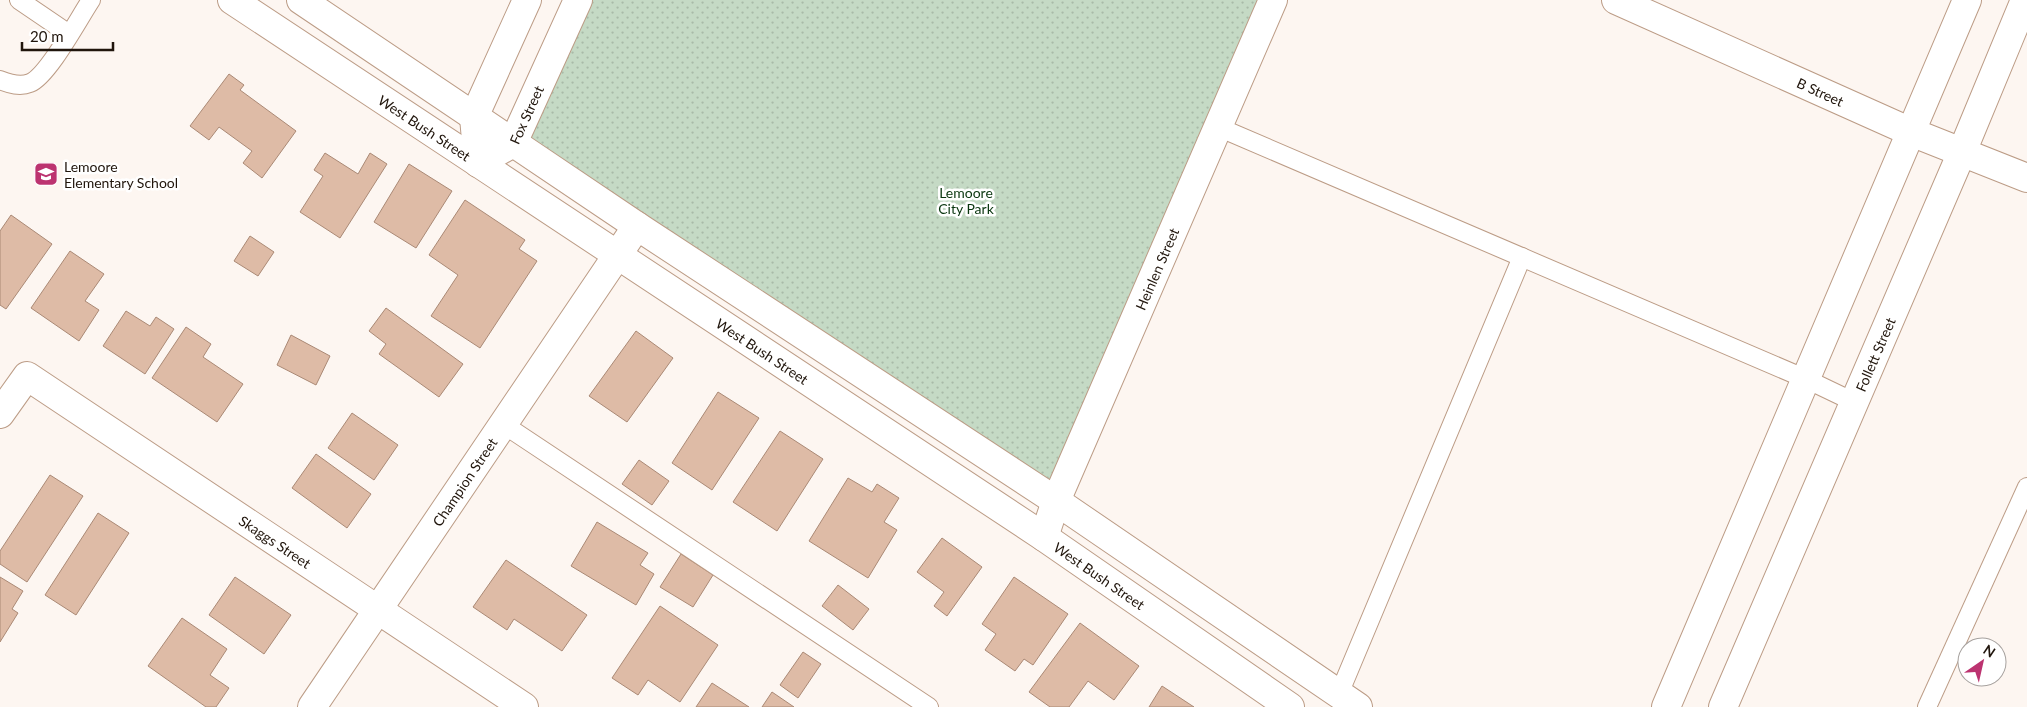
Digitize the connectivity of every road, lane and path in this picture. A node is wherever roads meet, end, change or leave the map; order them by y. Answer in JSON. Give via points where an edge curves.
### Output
{"nodes":[{"id":1,"x":19,"y":0,"type":"edge"},
{"id":2,"x":91,"y":0,"type":"edge"},
{"id":3,"x":232,"y":0,"type":"edge"},
{"id":4,"x":301,"y":0,"type":"edge"},
{"id":5,"x":527,"y":0,"type":"edge"},
{"id":6,"x":578,"y":0,"type":"edge"},
{"id":7,"x":1273,"y":0,"type":"edge"},
{"id":8,"x":1616,"y":0,"type":"edge"},
{"id":9,"x":1967,"y":0,"type":"edge"},
{"id":10,"x":2025,"y":0,"type":"edge"},
{"id":11,"x":69,"y":34,"type":"junction"},
{"id":12,"x":0,"y":80,"type":"edge"},
{"id":13,"x":474,"y":117,"type":"junction"},
{"id":14,"x":1218,"y":127,"type":"junction"},
{"id":15,"x":1911,"y":132,"type":"junction"},
{"id":16,"x":513,"y":143,"type":"junction"},
{"id":17,"x":1962,"y":152,"type":"junction"},
{"id":18,"x":478,"y":163,"type":"junction"},
{"id":19,"x":2027,"y":178,"type":"edge"},
{"id":20,"x":636,"y":226,"type":"junction"},
{"id":21,"x":616,"y":256,"type":"junction"},
{"id":22,"x":1522,"y":257,"type":"junction"},
{"id":23,"x":1806,"y":379,"type":"junction"},
{"id":24,"x":1854,"y":402,"type":"junction"},
{"id":25,"x":0,"y":414,"type":"edge"},
{"id":26,"x":503,"y":424,"type":"junction"},
{"id":27,"x":2027,"y":486,"type":"edge"},
{"id":28,"x":1056,"y":500,"type":"junction"},
{"id":29,"x":1044,"y":537,"type":"junction"},
{"id":30,"x":378,"y":609,"type":"junction"},
{"id":31,"x":1349,"y":701,"type":"edge"},
{"id":32,"x":312,"y":707,"type":"edge"},
{"id":33,"x":524,"y":707,"type":"edge"},
{"id":34,"x":929,"y":707,"type":"edge"},
{"id":35,"x":1290,"y":707,"type":"edge"},
{"id":36,"x":1666,"y":707,"type":"edge"},
{"id":37,"x":1723,"y":707,"type":"edge"},
{"id":38,"x":1928,"y":707,"type":"edge"}],
"edges":[{"from":1,"to":11,"type":"lane"},
{"from":2,"to":11,"type":"lane"},
{"from":3,"to":18,"type":"street","name":"West Bush Street"},
{"from":4,"to":13,"type":"street"},
{"from":5,"to":13,"type":"street"},
{"from":6,"to":16,"type":"street","name":"Fox Street"},
{"from":7,"to":14,"type":"street","name":"Heinlen Street"},
{"from":8,"to":15,"type":"street","name":"B Street"},
{"from":9,"to":15,"type":"street"},
{"from":10,"to":17,"type":"street","name":"Follett Street"},
{"from":11,"to":12,"type":"lane","via":[[49,66],[32,82],[13,85]]},
{"from":13,"to":16,"type":"street"},
{"from":13,"to":18,"type":"street"},
{"from":14,"to":22,"type":"lane"},
{"from":14,"to":28,"type":"street","name":"Heinlen Street"},
{"from":15,"to":17,"type":"street","name":"B Street"},
{"from":15,"to":23,"type":"street"},
{"from":16,"to":18,"type":"street","name":"Fox Street"},
{"from":16,"to":20,"type":"street"},
{"from":17,"to":19,"type":"street","name":"B Street"},
{"from":17,"to":24,"type":"street","name":"Follett Street"},
{"from":18,"to":21,"type":"street","name":"West Bush Street"},
{"from":20,"to":21,"type":"street","name":"Champion Street"},
{"from":20,"to":28,"type":"street"},
{"from":21,"to":26,"type":"street","name":"Champion Street"},
{"from":21,"to":29,"type":"street","name":"West Bush Street"},
{"from":22,"to":23,"type":"lane"},
{"from":22,"to":31,"type":"lane"},
{"from":23,"to":24,"type":"lane"},
{"from":23,"to":36,"type":"street"},
{"from":24,"to":37,"type":"street","name":"Follett Street"},
{"from":25,"to":30,"type":"street","name":"Skaggs Street","via":[[27,376]]},
{"from":26,"to":30,"type":"street","name":"Champion Street"},
{"from":26,"to":34,"type":"lane"},
{"from":27,"to":38,"type":"lane"},
{"from":28,"to":29,"type":"street","name":"Heinlen Street"},
{"from":28,"to":31,"type":"street"},
{"from":29,"to":35,"type":"street","name":"West Bush Street"},
{"from":30,"to":32,"type":"street","name":"Champion Street"},
{"from":30,"to":33,"type":"street","name":"Skaggs Street"}]}
